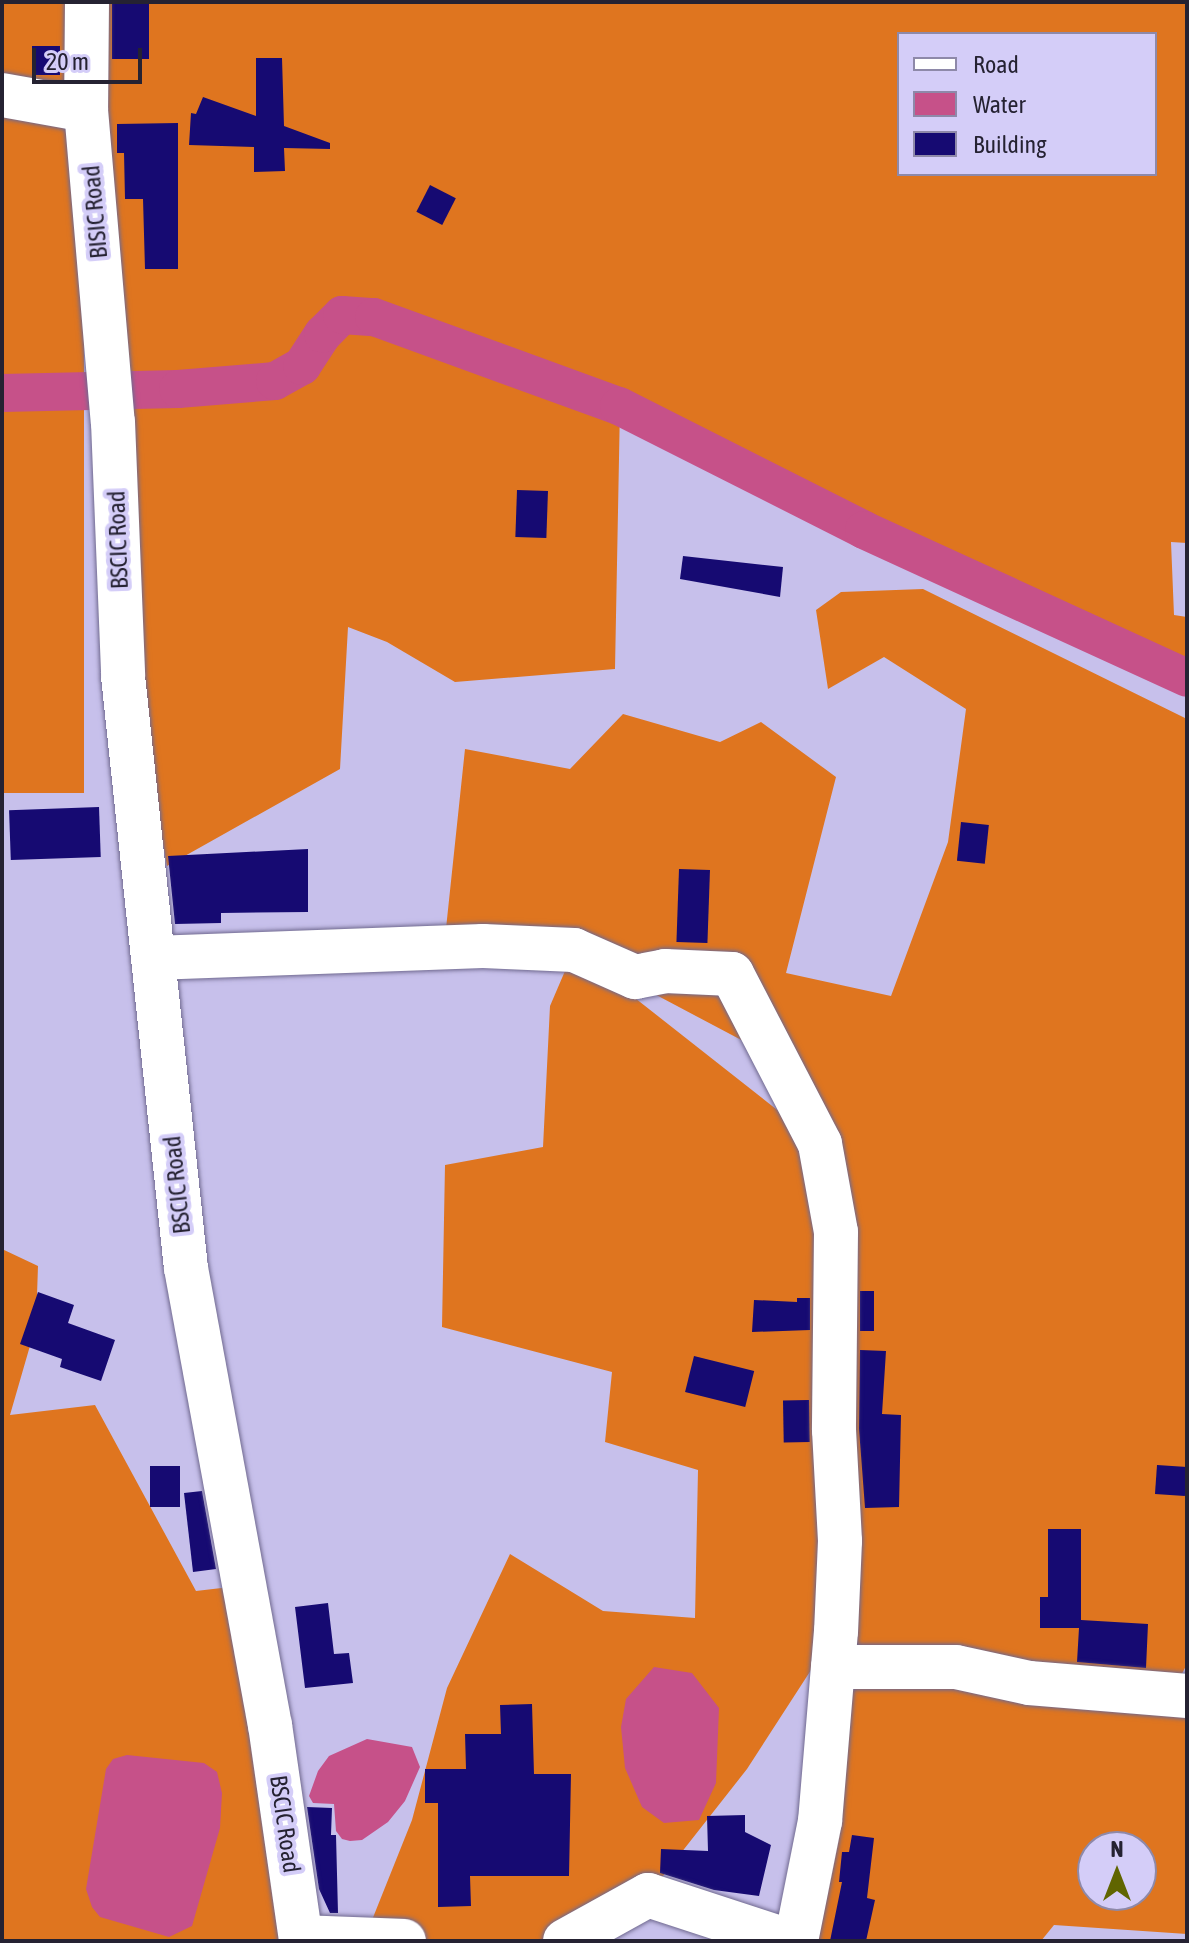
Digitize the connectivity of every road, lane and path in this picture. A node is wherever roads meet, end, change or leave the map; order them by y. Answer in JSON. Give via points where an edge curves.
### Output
{"nodes":[{"id":1,"x":87,"y":2,"type":"edge"},
{"id":2,"x":2,"y":95,"type":"edge"},
{"id":3,"x":86,"y":110,"type":"junction"},
{"id":4,"x":113,"y":422,"type":"joint"},
{"id":5,"x":153,"y":958,"type":"junction"},
{"id":6,"x":833,"y":1667,"type":"junction"},
{"id":7,"x":1187,"y":1696,"type":"edge"},
{"id":8,"x":301,"y":1939,"type":"edge"},
{"id":9,"x":404,"y":1941,"type":"edge"},
{"id":10,"x":565,"y":1941,"type":"edge"},
{"id":11,"x":789,"y":1941,"type":"edge"},
{"id":12,"x":796,"y":1941,"type":"edge"}],
"edges":[{"from":1,"to":3,"type":"street","name":"BISIC Road"},
{"from":2,"to":3,"type":"street"},
{"from":3,"to":4,"type":"street","name":"BISIC Road"},
{"from":4,"to":5,"type":"street","name":"BSCIC Road","via":[[123,676]]},
{"from":5,"to":6,"type":"street","via":[[483,946],[574,950],[635,977],[665,971],[732,974],[820,1144],[836,1232],[834,1430],[840,1541]]},
{"from":5,"to":8,"type":"street","name":"BSCIC Road","via":[[186,1268],[270,1725]]},
{"from":6,"to":7,"type":"street","via":[[956,1667],[1029,1683]]},
{"from":6,"to":12,"type":"street","via":[[820,1821]]},
{"from":8,"to":9,"type":"street"},
{"from":10,"to":11,"type":"street","via":[[648,1895]]}]}
